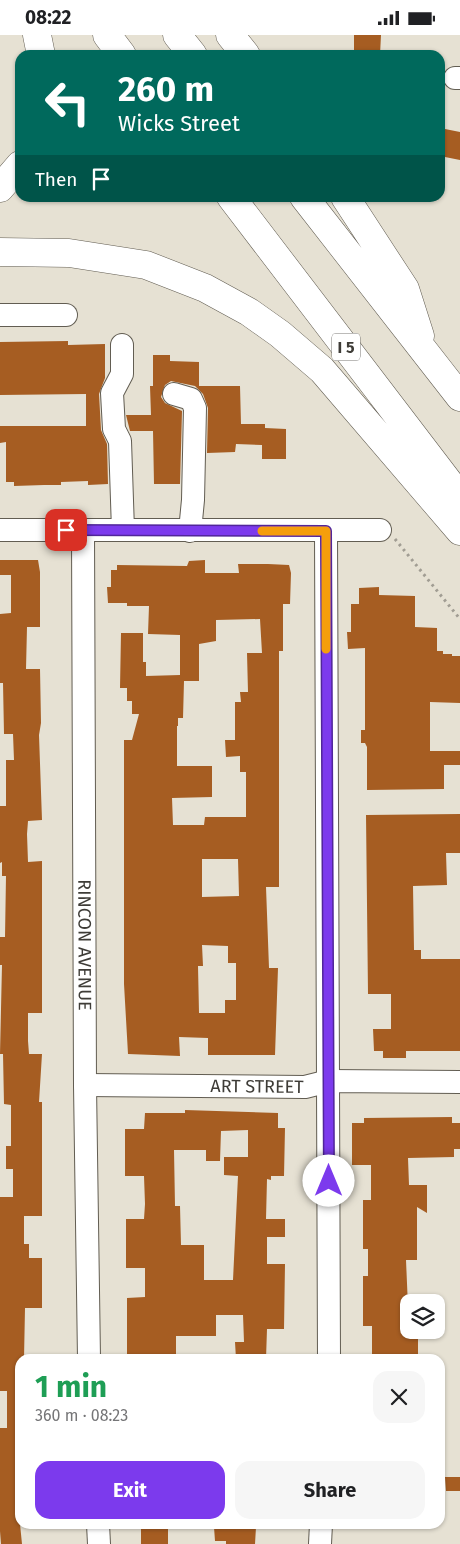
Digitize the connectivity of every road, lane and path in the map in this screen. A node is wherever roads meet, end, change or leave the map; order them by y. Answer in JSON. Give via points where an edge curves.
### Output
{"nodes":[{"id":1,"x":37,"y":35,"type":"edge"},
{"id":2,"x":107,"y":35,"type":"edge"},
{"id":3,"x":177,"y":35,"type":"edge"},
{"id":4,"x":230,"y":35,"type":"edge"},
{"id":5,"x":40,"y":50,"type":"edge"},
{"id":6,"x":118,"y":50,"type":"edge"},
{"id":7,"x":188,"y":50,"type":"edge"},
{"id":8,"x":242,"y":50,"type":"edge"},
{"id":9,"x":15,"y":171,"type":"edge"},
{"id":10,"x":0,"y":188,"type":"edge"},
{"id":11,"x":235,"y":202,"type":"edge"},
{"id":12,"x":308,"y":202,"type":"edge"},
{"id":13,"x":348,"y":202,"type":"edge"},
{"id":14,"x":0,"y":253,"type":"edge"},
{"id":15,"x":0,"y":315,"type":"edge"},
{"id":16,"x":66,"y":315,"type":"dead end"},
{"id":17,"x":122,"y":345,"type":"dead end"},
{"id":18,"x":425,"y":353,"type":"junction"},
{"id":19,"x":174,"y":394,"type":"dead end"},
{"id":20,"x":460,"y":397,"type":"edge"},
{"id":21,"x":460,"y":497,"type":"edge"},
{"id":22,"x":0,"y":530,"type":"edge"},
{"id":23,"x":83,"y":530,"type":"junction"},
{"id":24,"x":380,"y":530,"type":"joint"},
{"id":25,"x":122,"y":531,"type":"junction"},
{"id":26,"x":190,"y":531,"type":"junction"},
{"id":27,"x":326,"y":531,"type":"junction"},
{"id":28,"x":460,"y":531,"type":"edge"},
{"id":29,"x":460,"y":619,"type":"edge"},
{"id":30,"x":329,"y":1081,"type":"junction"},
{"id":31,"x":460,"y":1081,"type":"edge"},
{"id":32,"x":85,"y":1085,"type":"junction"},
{"id":33,"x":89,"y":1354,"type":"edge"},
{"id":34,"x":328,"y":1354,"type":"edge"},
{"id":35,"x":98,"y":1529,"type":"edge"},
{"id":36,"x":321,"y":1529,"type":"edge"},
{"id":37,"x":99,"y":1544,"type":"edge"},
{"id":38,"x":320,"y":1544,"type":"edge"}],
"edges":[{"from":1,"to":5,"type":"highway"},
{"from":2,"to":6,"type":"highway"},
{"from":3,"to":7,"type":"highway"},
{"from":4,"to":8,"type":"highway"},
{"from":9,"to":10,"type":"highway"},
{"from":11,"to":21,"type":"highway","number":"I 5"},
{"from":12,"to":18,"type":"highway"},
{"from":13,"to":18,"type":"highway","via":[[405,289]]},
{"from":14,"to":28,"type":"highway","via":[[69,253],[146,265],[206,288],[249,312],[322,370]]},
{"from":15,"to":16,"type":"street"},
{"from":17,"to":25,"type":"street","via":[[122,374],[112,393],[112,420],[120,441]]},
{"from":18,"to":20,"type":"highway"},
{"from":19,"to":26,"type":"street","via":[[191,399],[195,408]]},
{"from":22,"to":23,"type":"street"},
{"from":23,"to":25,"type":"street"},
{"from":23,"to":32,"type":"street","name":"RINCON AVENUE"},
{"from":24,"to":27,"type":"street"},
{"from":24,"to":29,"type":"path","via":[[392,536]]},
{"from":25,"to":26,"type":"street"},
{"from":26,"to":27,"type":"street"},
{"from":27,"to":30,"type":"street"},
{"from":30,"to":31,"type":"street","name":"ART STREET"},
{"from":30,"to":32,"type":"street","name":"ART STREET","via":[[305,1087]]},
{"from":30,"to":34,"type":"street"},
{"from":32,"to":33,"type":"street","name":"RINCON AVENUE"},
{"from":35,"to":37,"type":"street"},
{"from":36,"to":38,"type":"street"}]}
